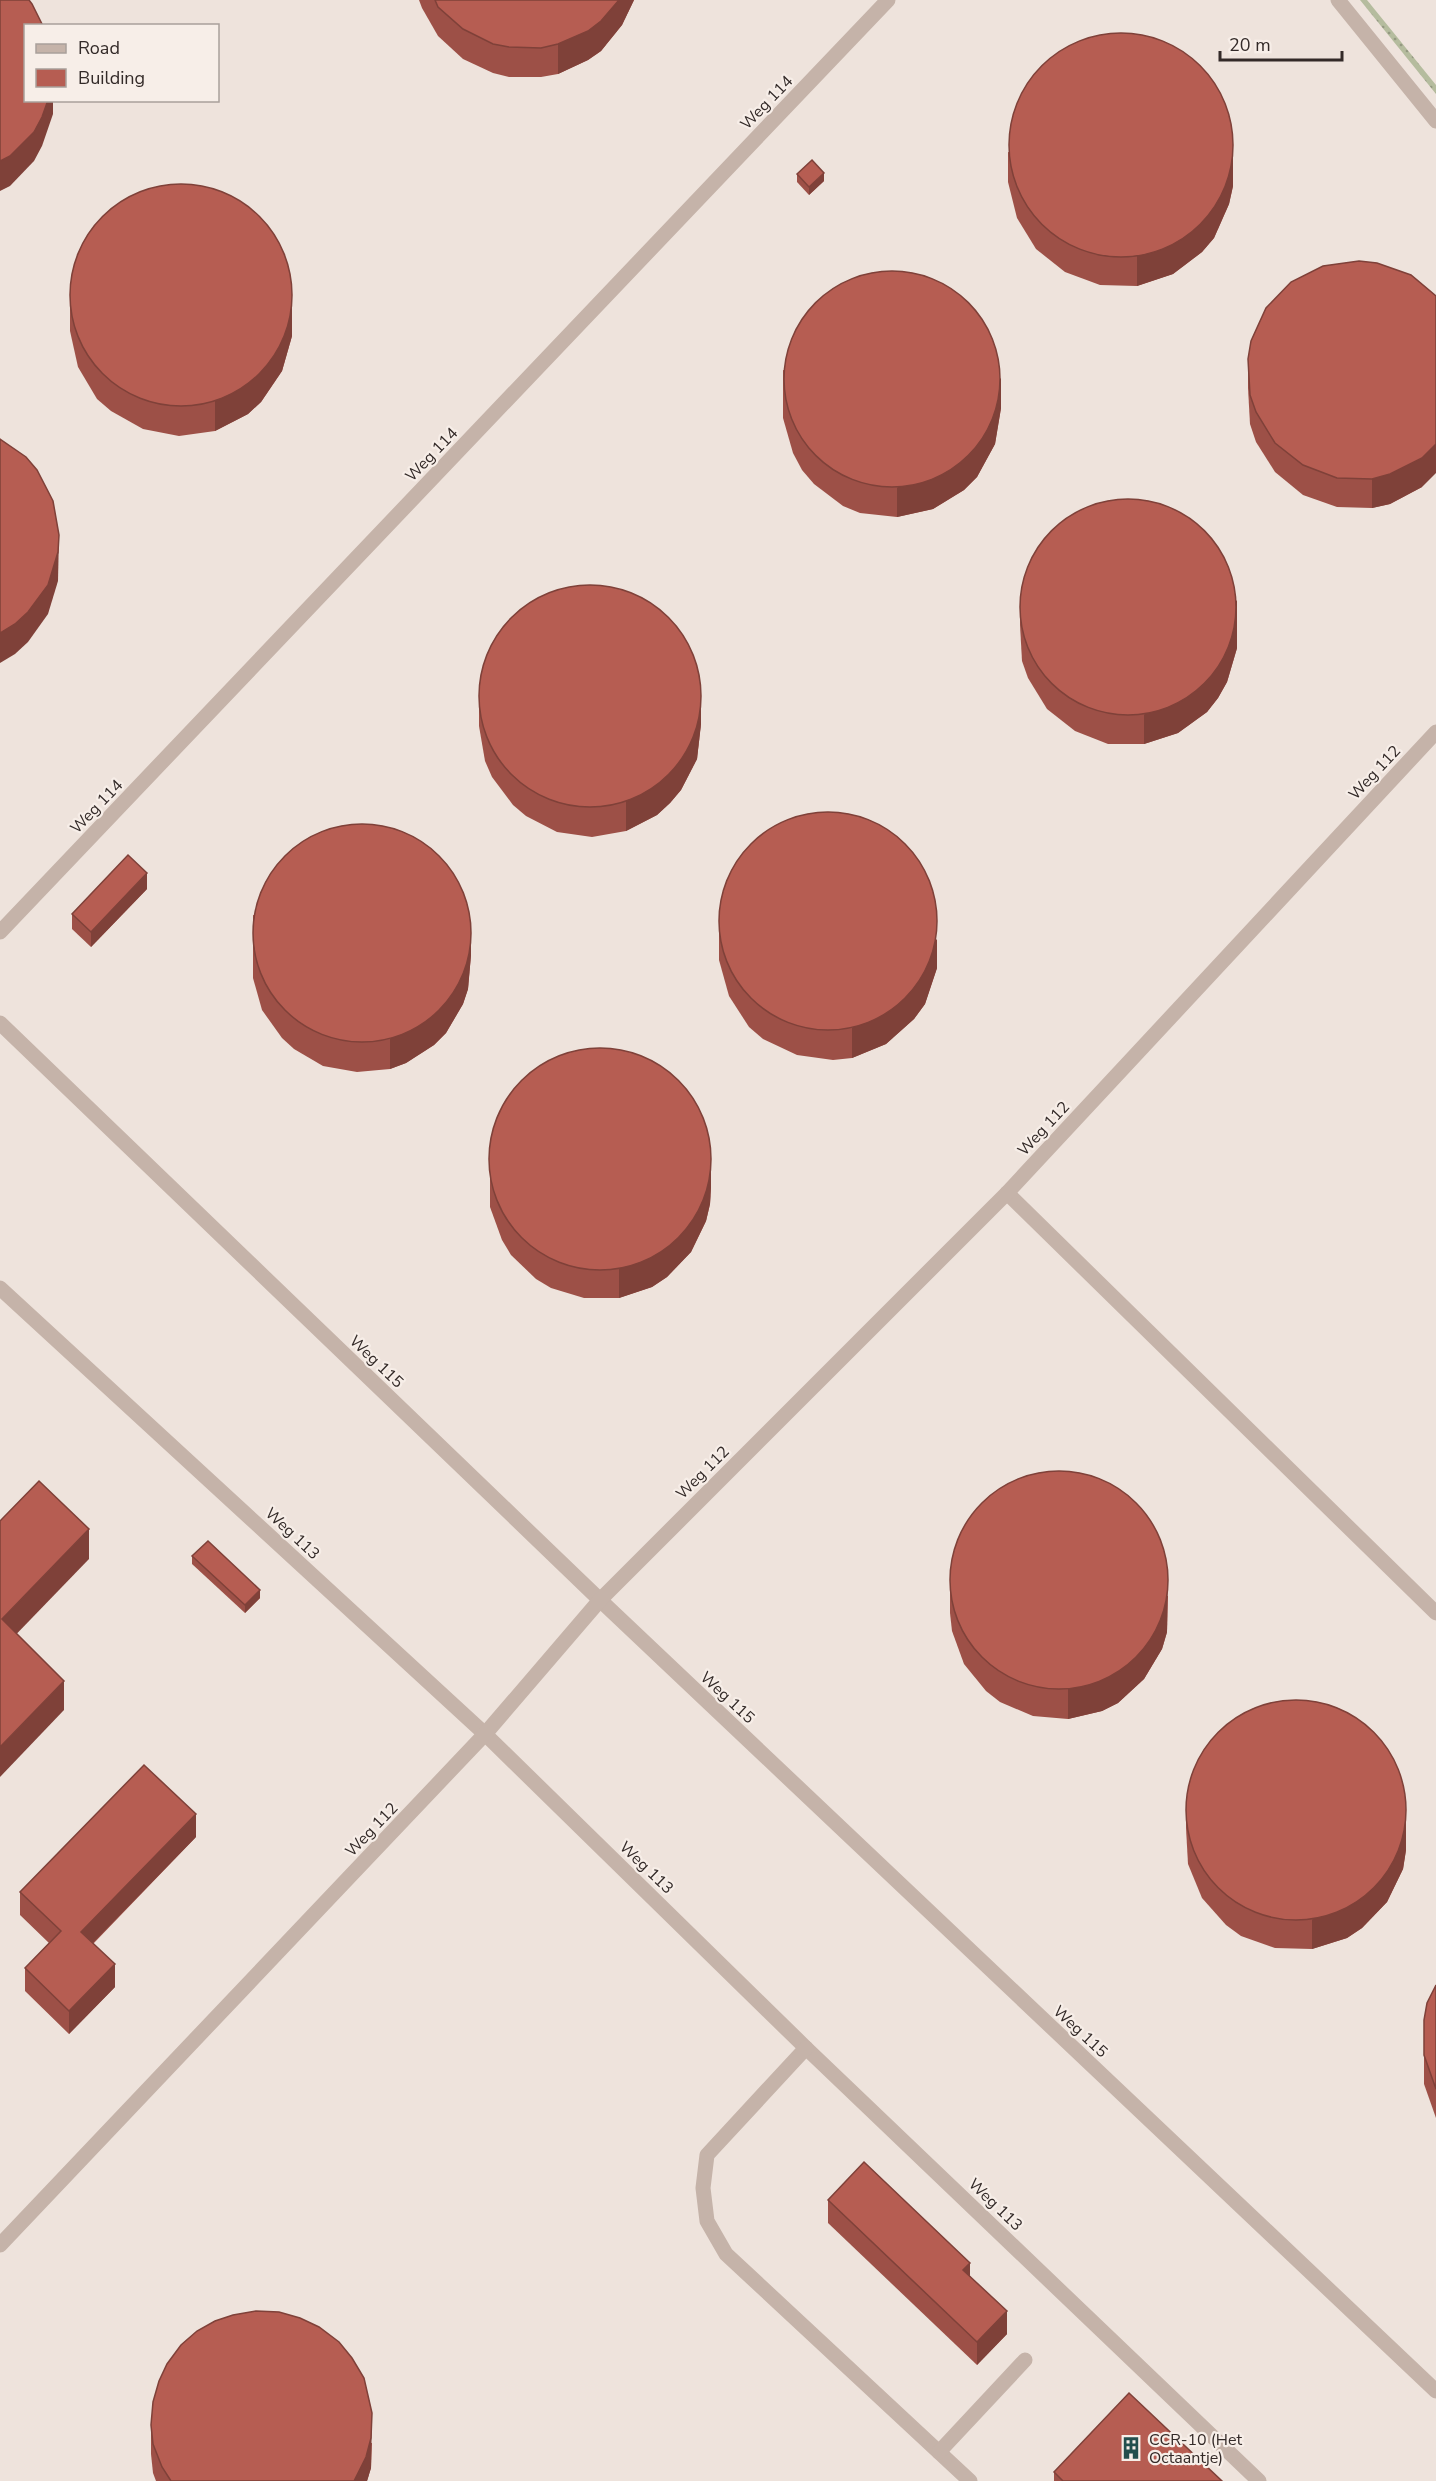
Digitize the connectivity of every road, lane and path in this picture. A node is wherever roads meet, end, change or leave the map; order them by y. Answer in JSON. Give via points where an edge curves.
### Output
{"nodes":[{"id":1,"x":888,"y":0,"type":"edge"},
{"id":2,"x":1338,"y":0,"type":"edge"},
{"id":3,"x":1436,"y":121,"type":"edge"},
{"id":4,"x":1436,"y":732,"type":"edge"},
{"id":5,"x":0,"y":932,"type":"edge"},
{"id":6,"x":0,"y":1023,"type":"edge"},
{"id":7,"x":1007,"y":1193,"type":"junction"},
{"id":8,"x":0,"y":1288,"type":"edge"},
{"id":9,"x":600,"y":1600,"type":"junction"},
{"id":10,"x":1436,"y":1613,"type":"edge"},
{"id":11,"x":485,"y":1734,"type":"junction"},
{"id":12,"x":806,"y":2048,"type":"junction"},
{"id":13,"x":0,"y":2244,"type":"edge"},
{"id":14,"x":1025,"y":2360,"type":"dead end"},
{"id":15,"x":1436,"y":2391,"type":"edge"},
{"id":16,"x":939,"y":2452,"type":"junction"},
{"id":17,"x":970,"y":2481,"type":"edge"},
{"id":18,"x":1259,"y":2481,"type":"edge"}],
"edges":[{"from":1,"to":5,"type":"lane","name":"Weg 114"},
{"from":2,"to":3,"type":"lane"},
{"from":4,"to":7,"type":"lane","name":"Weg 112"},
{"from":6,"to":9,"type":"lane","name":"Weg 115"},
{"from":7,"to":9,"type":"lane","name":"Weg 112"},
{"from":7,"to":10,"type":"lane"},
{"from":8,"to":11,"type":"lane","name":"Weg 113"},
{"from":9,"to":11,"type":"lane","name":"Weg 112"},
{"from":9,"to":15,"type":"lane","name":"Weg 115"},
{"from":11,"to":12,"type":"lane","name":"Weg 113"},
{"from":11,"to":13,"type":"lane","name":"Weg 112"},
{"from":12,"to":16,"type":"lane","via":[[707,2155],[703,2188],[707,2221],[726,2254]]},
{"from":12,"to":18,"type":"lane","name":"Weg 113"},
{"from":14,"to":16,"type":"lane"},
{"from":16,"to":17,"type":"lane"}]}
